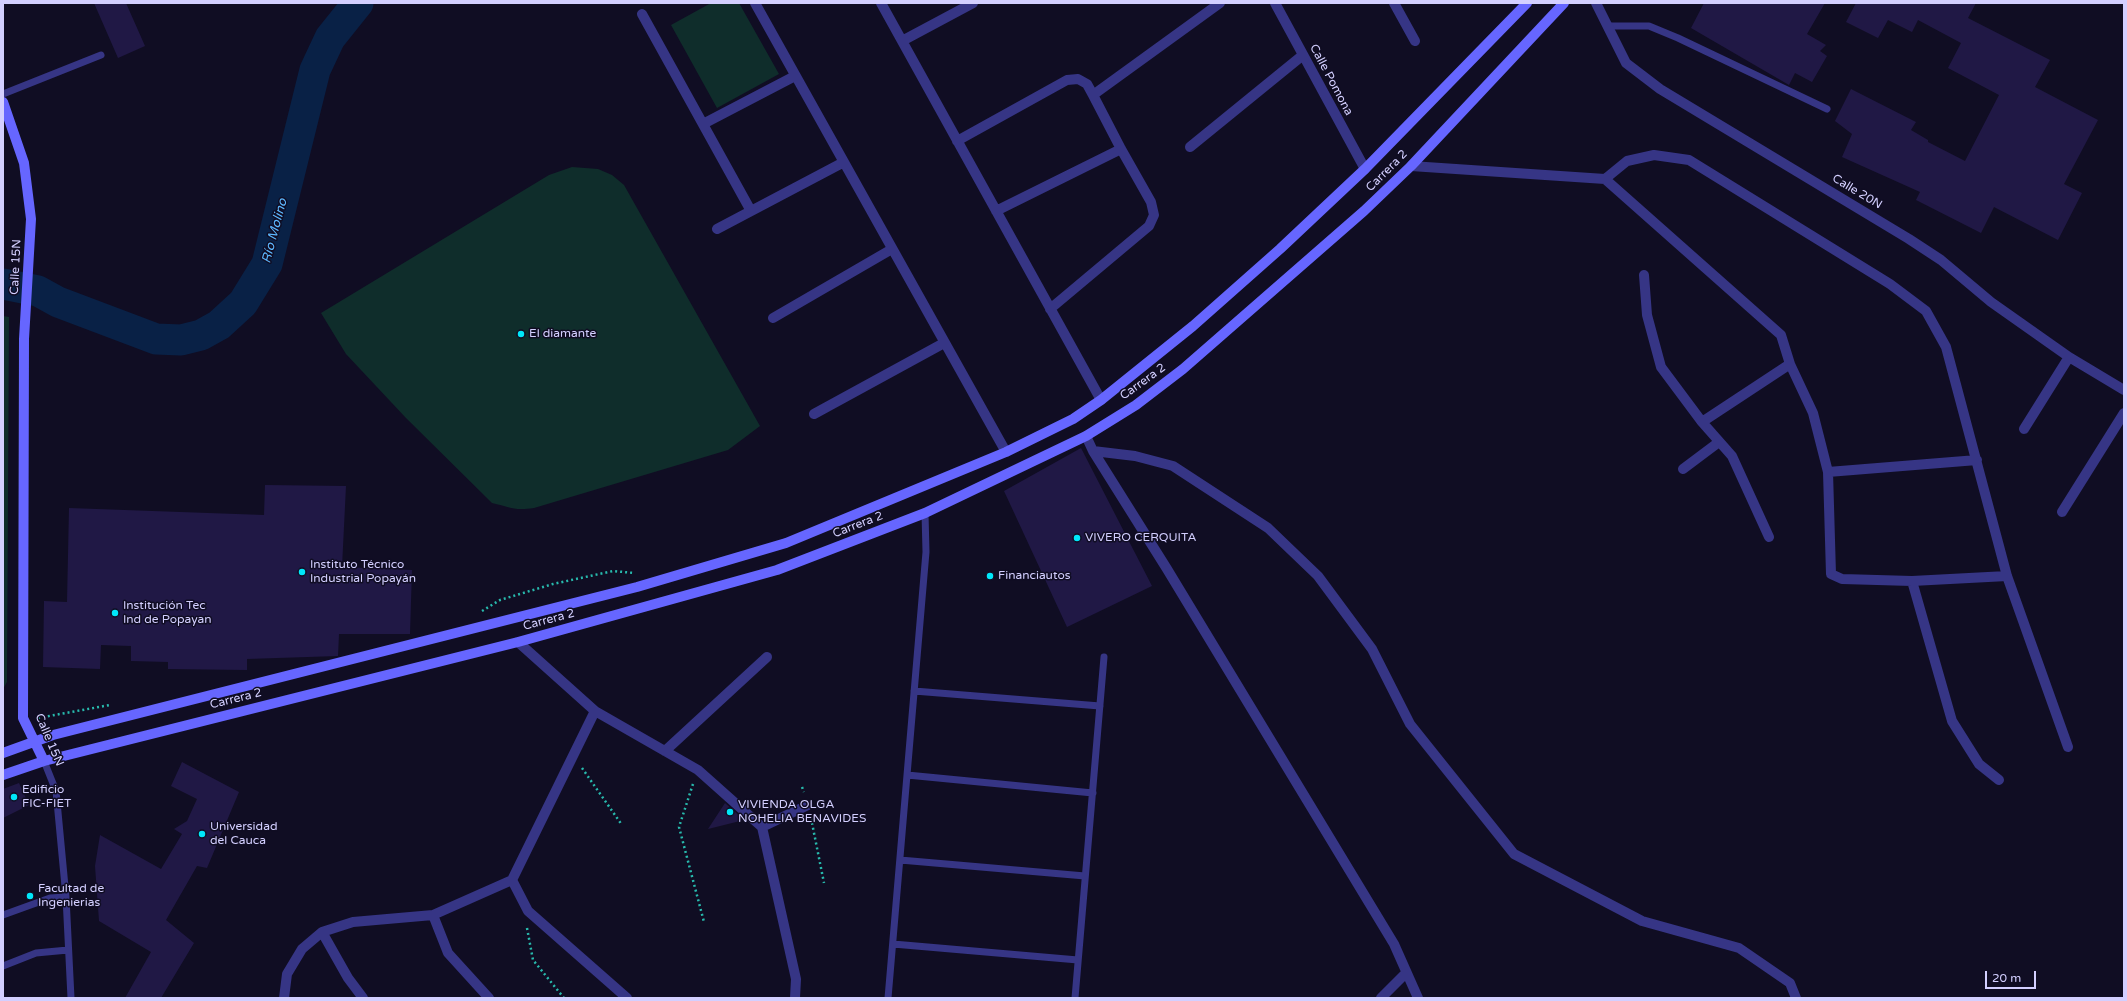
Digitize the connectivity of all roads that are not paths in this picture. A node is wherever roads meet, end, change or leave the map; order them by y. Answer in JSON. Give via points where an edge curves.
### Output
{"nodes":[{"id":1,"x":755,"y":3,"type":"edge"},
{"id":2,"x":881,"y":3,"type":"edge"},
{"id":3,"x":973,"y":3,"type":"edge"},
{"id":4,"x":1220,"y":3,"type":"edge"},
{"id":5,"x":1275,"y":3,"type":"edge"},
{"id":6,"x":1394,"y":3,"type":"edge"},
{"id":7,"x":1527,"y":3,"type":"edge"},
{"id":8,"x":1564,"y":3,"type":"edge"},
{"id":9,"x":1596,"y":3,"type":"edge"},
{"id":10,"x":642,"y":14,"type":"dead end"},
{"id":11,"x":1608,"y":26,"type":"junction"},
{"id":12,"x":1415,"y":41,"type":"dead end"},
{"id":13,"x":902,"y":42,"type":"junction"},
{"id":14,"x":100,"y":55,"type":"dead end"},
{"id":15,"x":1303,"y":55,"type":"junction"},
{"id":16,"x":795,"y":76,"type":"junction"},
{"id":17,"x":3,"y":94,"type":"edge"},
{"id":18,"x":1093,"y":95,"type":"junction"},
{"id":19,"x":3,"y":102,"type":"edge"},
{"id":20,"x":1827,"y":109,"type":"dead end"},
{"id":21,"x":703,"y":124,"type":"junction"},
{"id":22,"x":957,"y":141,"type":"junction"},
{"id":23,"x":1190,"y":147,"type":"dead end"},
{"id":24,"x":1121,"y":149,"type":"junction"},
{"id":25,"x":844,"y":162,"type":"junction"},
{"id":26,"x":1411,"y":166,"type":"junction"},
{"id":27,"x":1365,"y":169,"type":"junction"},
{"id":28,"x":1605,"y":179,"type":"junction"},
{"id":29,"x":752,"y":211,"type":"junction"},
{"id":30,"x":996,"y":211,"type":"junction"},
{"id":31,"x":717,"y":229,"type":"dead end"},
{"id":32,"x":892,"y":249,"type":"junction"},
{"id":33,"x":1644,"y":275,"type":"dead end"},
{"id":34,"x":1050,"y":309,"type":"junction"},
{"id":35,"x":773,"y":318,"type":"dead end"},
{"id":36,"x":944,"y":342,"type":"junction"},
{"id":37,"x":2069,"y":357,"type":"junction"},
{"id":38,"x":1790,"y":364,"type":"junction"},
{"id":39,"x":2124,"y":390,"type":"edge"},
{"id":40,"x":1101,"y":400,"type":"junction"},
{"id":41,"x":2124,"y":413,"type":"edge"},
{"id":42,"x":814,"y":414,"type":"dead end"},
{"id":43,"x":1702,"y":422,"type":"junction"},
{"id":44,"x":2024,"y":429,"type":"dead end"},
{"id":45,"x":1086,"y":436,"type":"junction"},
{"id":46,"x":1719,"y":442,"type":"junction"},
{"id":47,"x":1093,"y":450,"type":"junction"},
{"id":48,"x":1006,"y":452,"type":"junction"},
{"id":49,"x":1976,"y":460,"type":"junction"},
{"id":50,"x":1683,"y":469,"type":"dead end"},
{"id":51,"x":1828,"y":472,"type":"junction"},
{"id":52,"x":2062,"y":512,"type":"dead end"},
{"id":53,"x":925,"y":513,"type":"junction"},
{"id":54,"x":1769,"y":537,"type":"dead end"},
{"id":55,"x":2007,"y":576,"type":"junction"},
{"id":56,"x":1912,"y":581,"type":"junction"},
{"id":57,"x":518,"y":642,"type":"junction"},
{"id":58,"x":767,"y":657,"type":"dead end"},
{"id":59,"x":1104,"y":657,"type":"dead end"},
{"id":60,"x":914,"y":691,"type":"junction"},
{"id":61,"x":1100,"y":706,"type":"junction"},
{"id":62,"x":595,"y":711,"type":"junction"},
{"id":63,"x":35,"y":741,"type":"junction"},
{"id":64,"x":2068,"y":747,"type":"dead end"},
{"id":65,"x":665,"y":751,"type":"junction"},
{"id":66,"x":3,"y":753,"type":"edge"},
{"id":67,"x":44,"y":761,"type":"junction"},
{"id":68,"x":907,"y":774,"type":"junction"},
{"id":69,"x":3,"y":775,"type":"edge"},
{"id":70,"x":1999,"y":780,"type":"dead end"},
{"id":71,"x":1093,"y":793,"type":"junction"},
{"id":72,"x":808,"y":805,"type":"road end"},
{"id":73,"x":762,"y":827,"type":"junction"},
{"id":74,"x":900,"y":860,"type":"junction"},
{"id":75,"x":1085,"y":876,"type":"junction"},
{"id":76,"x":512,"y":880,"type":"junction"},
{"id":77,"x":66,"y":897,"type":"junction"},
{"id":78,"x":3,"y":915,"type":"edge"},
{"id":79,"x":433,"y":915,"type":"junction"},
{"id":80,"x":322,"y":932,"type":"junction"},
{"id":81,"x":893,"y":944,"type":"junction"},
{"id":82,"x":68,"y":950,"type":"junction"},
{"id":83,"x":1078,"y":960,"type":"junction"},
{"id":84,"x":3,"y":966,"type":"edge"},
{"id":85,"x":1406,"y":973,"type":"junction"},
{"id":86,"x":71,"y":998,"type":"edge"},
{"id":87,"x":284,"y":998,"type":"edge"},
{"id":88,"x":363,"y":998,"type":"edge"},
{"id":89,"x":489,"y":998,"type":"edge"},
{"id":90,"x":628,"y":998,"type":"edge"},
{"id":91,"x":795,"y":998,"type":"edge"},
{"id":92,"x":888,"y":998,"type":"edge"},
{"id":93,"x":1075,"y":998,"type":"edge"},
{"id":94,"x":1381,"y":998,"type":"edge"},
{"id":95,"x":1418,"y":998,"type":"edge"},
{"id":96,"x":1796,"y":998,"type":"edge"}],
"edges":[{"from":1,"to":16,"type":"street"},
{"from":2,"to":13,"type":"street"},
{"from":3,"to":13,"type":"street"},
{"from":4,"to":18,"type":"street"},
{"from":5,"to":15,"type":"street","name":"Calle Pomona"},
{"from":6,"to":12,"type":"street"},
{"from":7,"to":27,"type":"main road","name":"Carrera 2"},
{"from":8,"to":26,"type":"main road","name":"Carrera 2"},
{"from":9,"to":11,"type":"street","name":"Calle 20N"},
{"from":10,"to":21,"type":"street"},
{"from":11,"to":20,"type":"lane","via":[[1649,26]]},
{"from":11,"to":37,"type":"street","name":"Calle 20N","via":[[1626,63],[1660,89],[1909,239],[1941,260],[1991,302]]},
{"from":13,"to":22,"type":"street"},
{"from":14,"to":17,"type":"lane"},
{"from":15,"to":23,"type":"street"},
{"from":15,"to":27,"type":"street","name":"Calle Pomona"},
{"from":16,"to":21,"type":"street"},
{"from":16,"to":25,"type":"street"},
{"from":18,"to":22,"type":"street","via":[[1086,84],[1078,79],[1067,80]]},
{"from":18,"to":24,"type":"street"},
{"from":19,"to":63,"type":"main road","name":"Calle 15N","via":[[24,163],[31,219],[24,339],[23,718]]},
{"from":21,"to":29,"type":"street"},
{"from":22,"to":30,"type":"street"},
{"from":24,"to":30,"type":"street"},
{"from":24,"to":34,"type":"street","via":[[1151,202],[1154,215],[1149,226]]},
{"from":25,"to":29,"type":"street"},
{"from":25,"to":32,"type":"street"},
{"from":26,"to":28,"type":"street"},
{"from":26,"to":45,"type":"main road","name":"Carrera 2","via":[[1364,211],[1183,369],[1136,405]]},
{"from":27,"to":40,"type":"main road","name":"Carrera 2","via":[[1205,316]]},
{"from":28,"to":38,"type":"street","via":[[1781,335]]},
{"from":28,"to":49,"type":"street","via":[[1627,161],[1654,155],[1689,160],[1890,284],[1926,311],[1946,347]]},
{"from":29,"to":31,"type":"street"},
{"from":30,"to":34,"type":"street"},
{"from":32,"to":35,"type":"street"},
{"from":32,"to":36,"type":"street"},
{"from":33,"to":43,"type":"street","via":[[1647,315],[1662,367]]},
{"from":34,"to":40,"type":"street"},
{"from":36,"to":42,"type":"street"},
{"from":36,"to":48,"type":"street"},
{"from":37,"to":39,"type":"street","name":"Calle 20N"},
{"from":37,"to":44,"type":"street"},
{"from":38,"to":43,"type":"street"},
{"from":38,"to":51,"type":"street","via":[[1813,413]]},
{"from":40,"to":48,"type":"main road","name":"Carrera 2","via":[[1072,419]]},
{"from":41,"to":52,"type":"street"},
{"from":43,"to":46,"type":"street"},
{"from":45,"to":47,"type":"street"},
{"from":45,"to":53,"type":"main road","name":"Carrera 2"},
{"from":46,"to":50,"type":"street"},
{"from":46,"to":54,"type":"street","via":[[1732,456]]},
{"from":47,"to":85,"type":"street","via":[[1394,944]]},
{"from":47,"to":96,"type":"street","via":[[1135,456],[1174,466],[1268,528],[1318,576],[1372,649],[1410,724],[1514,854],[1642,921],[1739,948],[1790,983]]},
{"from":48,"to":63,"type":"main road","name":"Carrera 2","via":[[786,543],[637,587]]},
{"from":49,"to":51,"type":"street"},
{"from":49,"to":55,"type":"street"},
{"from":51,"to":56,"type":"street","via":[[1831,574],[1842,579]]},
{"from":53,"to":57,"type":"main road","name":"Carrera 2","via":[[777,570]]},
{"from":53,"to":60,"type":"lane","via":[[926,552]]},
{"from":55,"to":56,"type":"street"},
{"from":55,"to":64,"type":"street"},
{"from":56,"to":70,"type":"street","via":[[1952,721],[1979,764]]},
{"from":57,"to":62,"type":"street"},
{"from":57,"to":67,"type":"main road","name":"Carrera 2"},
{"from":58,"to":65,"type":"street"},
{"from":59,"to":61,"type":"lane"},
{"from":60,"to":61,"type":"lane"},
{"from":60,"to":68,"type":"lane"},
{"from":61,"to":71,"type":"lane"},
{"from":62,"to":65,"type":"street"},
{"from":62,"to":76,"type":"street"},
{"from":63,"to":66,"type":"main road","name":"Carrera 2"},
{"from":63,"to":67,"type":"main road","name":"Calle 15N"},
{"from":65,"to":73,"type":"street","via":[[698,770]]},
{"from":67,"to":69,"type":"main road","name":"Carrera 2"},
{"from":67,"to":77,"type":"lane","name":"Calle 15N","via":[[56,791]]},
{"from":68,"to":71,"type":"lane"},
{"from":68,"to":74,"type":"lane"},
{"from":71,"to":75,"type":"lane"},
{"from":72,"to":73,"type":"street"},
{"from":73,"to":91,"type":"street","via":[[796,979]]},
{"from":74,"to":75,"type":"lane"},
{"from":74,"to":81,"type":"lane"},
{"from":75,"to":83,"type":"lane"},
{"from":76,"to":79,"type":"street"},
{"from":76,"to":90,"type":"street","via":[[528,911]]},
{"from":77,"to":78,"type":"lane","via":[[50,898]]},
{"from":77,"to":82,"type":"lane","name":"Calle 15N"},
{"from":79,"to":80,"type":"street","via":[[353,922]]},
{"from":79,"to":89,"type":"street","via":[[448,953]]},
{"from":80,"to":87,"type":"street","via":[[302,949],[287,974]]},
{"from":80,"to":88,"type":"street","via":[[348,978]]},
{"from":81,"to":83,"type":"lane"},
{"from":81,"to":92,"type":"lane"},
{"from":82,"to":84,"type":"lane","via":[[36,953]]},
{"from":82,"to":86,"type":"lane","name":"Calle 15N"},
{"from":83,"to":93,"type":"lane"},
{"from":85,"to":94,"type":"street"},
{"from":85,"to":95,"type":"street"}]}
